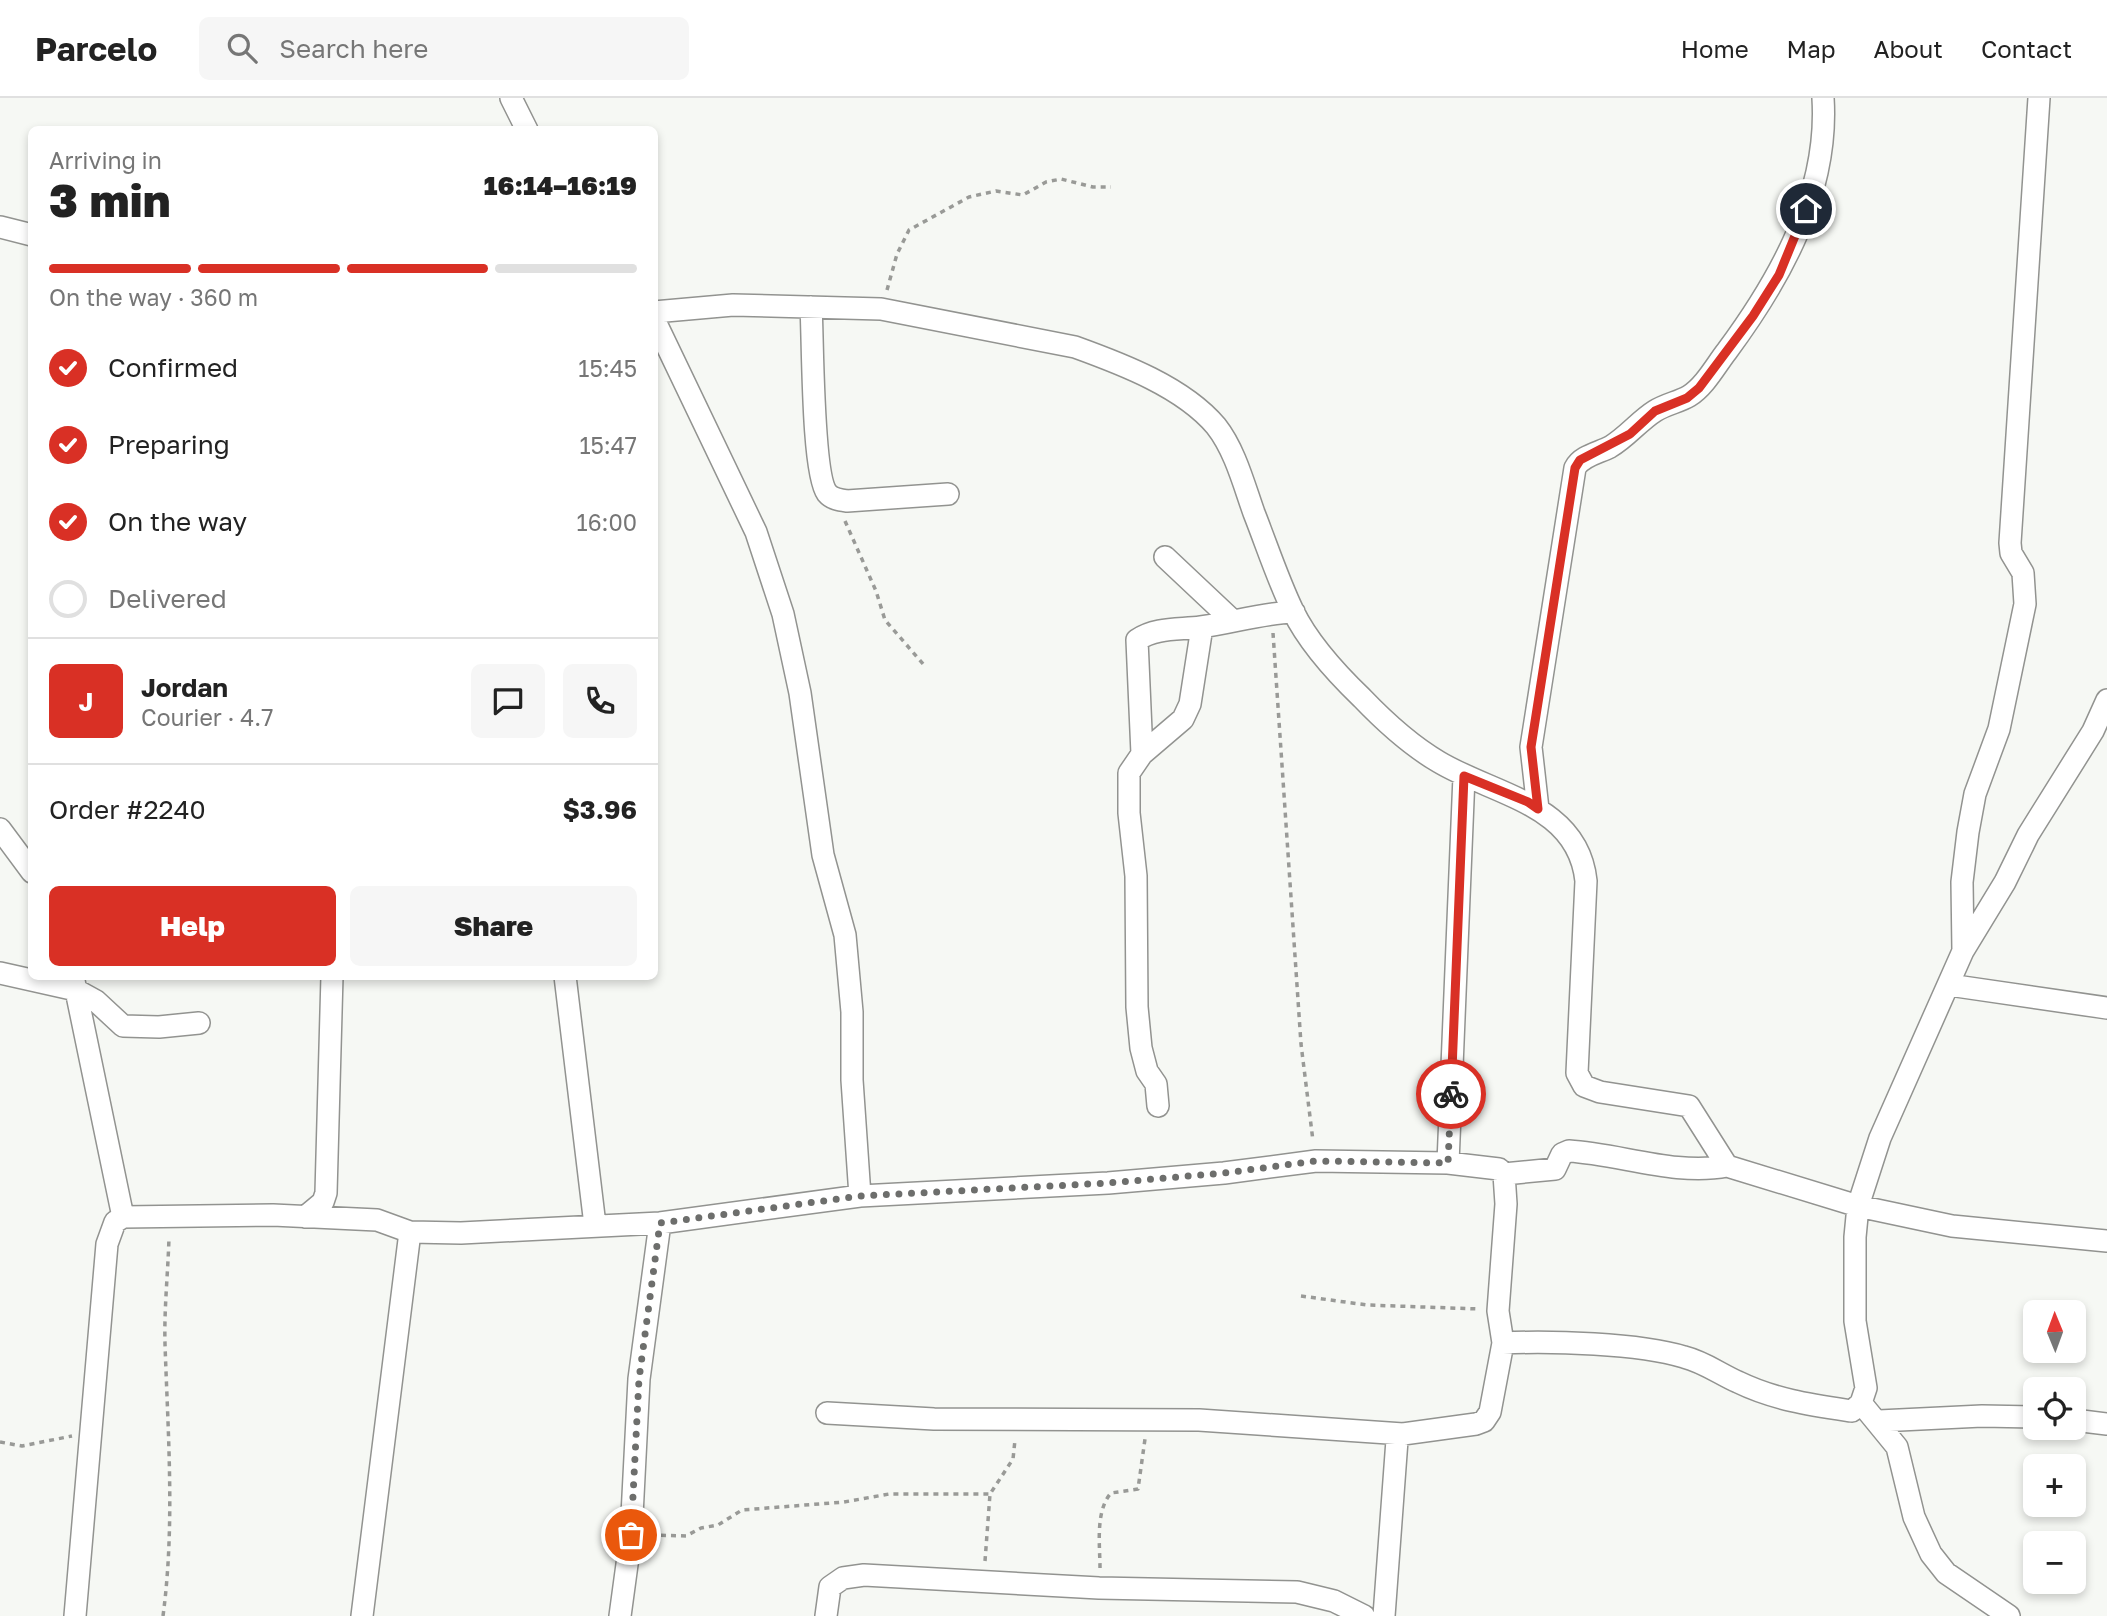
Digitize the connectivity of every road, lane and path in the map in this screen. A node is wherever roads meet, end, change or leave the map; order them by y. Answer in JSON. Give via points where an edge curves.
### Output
{"nodes":[{"id":1,"x":511,"y":98,"type":"edge"},
{"id":2,"x":1823,"y":98,"type":"edge"},
{"id":3,"x":2039,"y":98,"type":"edge"},
{"id":4,"x":525,"y":126,"type":"edge"},
{"id":5,"x":1111,"y":187,"type":"dead end"},
{"id":6,"x":0,"y":228,"type":"edge"},
{"id":7,"x":28,"y":234,"type":"edge"},
{"id":8,"x":811,"y":307,"type":"junction"},
{"id":9,"x":881,"y":309,"type":"junction"},
{"id":10,"x":658,"y":312,"type":"edge"},
{"id":11,"x":658,"y":327,"type":"edge"},
{"id":12,"x":948,"y":494,"type":"dead end"},
{"id":13,"x":836,"y":500,"type":"junction"},
{"id":14,"x":1165,"y":557,"type":"dead end"},
{"id":15,"x":1284,"y":612,"type":"junction"},
{"id":16,"x":1233,"y":621,"type":"junction"},
{"id":17,"x":1202,"y":627,"type":"junction"},
{"id":18,"x":924,"y":665,"type":"dead end"},
{"id":19,"x":2107,"y":700,"type":"edge"},
{"id":20,"x":1142,"y":754,"type":"junction"},
{"id":21,"x":1464,"y":776,"type":"junction"},
{"id":22,"x":1538,"y":809,"type":"junction"},
{"id":23,"x":0,"y":829,"type":"edge"},
{"id":24,"x":28,"y":867,"type":"edge"},
{"id":25,"x":1963,"y":951,"type":"junction"},
{"id":26,"x":0,"y":973,"type":"edge"},
{"id":27,"x":28,"y":977,"type":"edge"},
{"id":28,"x":48,"y":980,"type":"edge"},
{"id":29,"x":332,"y":980,"type":"edge"},
{"id":30,"x":565,"y":980,"type":"edge"},
{"id":31,"x":75,"y":984,"type":"edge"},
{"id":32,"x":1949,"y":985,"type":"junction"},
{"id":33,"x":2107,"y":1007,"type":"edge"},
{"id":34,"x":199,"y":1023,"type":"dead end"},
{"id":35,"x":1158,"y":1105,"type":"dead end"},
{"id":36,"x":1316,"y":1161,"type":"junction"},
{"id":37,"x":1448,"y":1163,"type":"junction"},
{"id":38,"x":1727,"y":1166,"type":"junction"},
{"id":39,"x":1504,"y":1174,"type":"junction"},
{"id":40,"x":860,"y":1196,"type":"junction"},
{"id":41,"x":1858,"y":1206,"type":"junction"},
{"id":42,"x":170,"y":1214,"type":"junction"},
{"id":43,"x":123,"y":1217,"type":"junction"},
{"id":44,"x":305,"y":1217,"type":"junction"},
{"id":45,"x":660,"y":1223,"type":"junction"},
{"id":46,"x":595,"y":1225,"type":"junction"},
{"id":47,"x":410,"y":1232,"type":"junction"},
{"id":48,"x":2107,"y":1241,"type":"edge"},
{"id":49,"x":1301,"y":1296,"type":"dead end"},
{"id":50,"x":1498,"y":1311,"type":"junction"},
{"id":51,"x":1503,"y":1343,"type":"junction"},
{"id":52,"x":1861,"y":1403,"type":"junction"},
{"id":53,"x":827,"y":1413,"type":"dead end"},
{"id":54,"x":2023,"y":1417,"type":"edge"},
{"id":55,"x":1148,"y":1418,"type":"junction"},
{"id":56,"x":1030,"y":1419,"type":"junction"},
{"id":57,"x":2086,"y":1421,"type":"edge"},
{"id":58,"x":1879,"y":1422,"type":"junction"},
{"id":59,"x":2107,"y":1424,"type":"edge"},
{"id":60,"x":91,"y":1433,"type":"junction"},
{"id":61,"x":1403,"y":1434,"type":"junction"},
{"id":62,"x":0,"y":1442,"type":"edge"},
{"id":63,"x":990,"y":1493,"type":"junction"},
{"id":64,"x":631,"y":1535,"type":"junction"},
{"id":65,"x":984,"y":1580,"type":"junction"},
{"id":66,"x":1099,"y":1588,"type":"junction"},
{"id":67,"x":75,"y":1616,"type":"edge"},
{"id":68,"x":163,"y":1616,"type":"edge"},
{"id":69,"x":362,"y":1616,"type":"edge"},
{"id":70,"x":620,"y":1616,"type":"edge"},
{"id":71,"x":826,"y":1616,"type":"edge"},
{"id":72,"x":1364,"y":1616,"type":"edge"},
{"id":73,"x":1384,"y":1616,"type":"edge"},
{"id":74,"x":2009,"y":1616,"type":"edge"}],
"edges":[{"from":1,"to":4,"type":"street"},
{"from":2,"to":22,"type":"street","via":[[1814,185],[1779,275],[1753,316],[1693,393],[1655,411],[1630,434],[1580,460],[1575,468],[1531,747]]},
{"from":3,"to":25,"type":"street","via":[[2010,543],[2023,573],[2025,604],[1999,729],[1975,794],[1968,832],[1962,882]]},
{"from":5,"to":9,"type":"path","via":[[1060,178],[1023,195],[996,191],[969,197],[909,230]]},
{"from":6,"to":7,"type":"street"},
{"from":8,"to":9,"type":"street"},
{"from":8,"to":10,"type":"street","via":[[733,305]]},
{"from":8,"to":13,"type":"street","via":[[822,482]]},
{"from":9,"to":15,"type":"street","via":[[1075,347],[1148,379],[1198,408],[1218,429],[1230,452]]},
{"from":11,"to":40,"type":"street","via":[[751,520],[783,614],[800,693],[823,855],[845,935]]},
{"from":12,"to":13,"type":"street"},
{"from":13,"to":18,"type":"path","via":[[885,620]]},
{"from":14,"to":16,"type":"street"},
{"from":15,"to":16,"type":"street"},
{"from":15,"to":21,"type":"street","via":[[1387,723],[1418,749]]},
{"from":15,"to":36,"type":"path","via":[[1301,1044]]},
{"from":16,"to":17,"type":"street"},
{"from":17,"to":20,"type":"street","via":[[1191,704],[1183,719]]},
{"from":17,"to":20,"type":"street","via":[[1168,629],[1144,636],[1135,644]]},
{"from":19,"to":25,"type":"street"},
{"from":20,"to":35,"type":"street","via":[[1129,773],[1136,876],[1135,972],[1141,1048],[1156,1084]]},
{"from":21,"to":22,"type":"street"},
{"from":21,"to":37,"type":"street"},
{"from":22,"to":38,"type":"street","via":[[1562,827],[1584,863],[1586,916],[1577,1078],[1600,1092],[1689,1106]]},
{"from":23,"to":24,"type":"street"},
{"from":25,"to":32,"type":"street"},
{"from":26,"to":27,"type":"street"},
{"from":28,"to":31,"type":"street"},
{"from":29,"to":44,"type":"street","via":[[326,1194]]},
{"from":30,"to":46,"type":"street"},
{"from":31,"to":34,"type":"street","via":[[123,1026]]},
{"from":31,"to":43,"type":"street"},
{"from":32,"to":33,"type":"street"},
{"from":32,"to":41,"type":"street","via":[[1880,1138]]},
{"from":36,"to":37,"type":"street"},
{"from":36,"to":40,"type":"street","via":[[1108,1183]]},
{"from":37,"to":39,"type":"street","via":[[1499,1169]]},
{"from":38,"to":39,"type":"street","via":[[1684,1167],[1569,1151],[1562,1154],[1555,1169]]},
{"from":38,"to":41,"type":"street"},
{"from":39,"to":50,"type":"street"},
{"from":40,"to":45,"type":"street"},
{"from":41,"to":48,"type":"street","via":[[1952,1226]]},
{"from":41,"to":52,"type":"street","via":[[1854,1296],[1866,1388]]},
{"from":42,"to":43,"type":"street"},
{"from":42,"to":44,"type":"street"},
{"from":42,"to":68,"type":"path","via":[[165,1346],[170,1534]]},
{"from":43,"to":60,"type":"street","via":[[115,1222],[107,1244]]},
{"from":44,"to":47,"type":"street","via":[[377,1220]]},
{"from":45,"to":46,"type":"street"},
{"from":45,"to":64,"type":"street","via":[[639,1379]]},
{"from":46,"to":47,"type":"street"},
{"from":47,"to":69,"type":"street"},
{"from":49,"to":50,"type":"path","via":[[1367,1305]]},
{"from":50,"to":51,"type":"street"},
{"from":51,"to":52,"type":"street","via":[[1549,1342],[1668,1353],[1798,1403],[1852,1411]]},
{"from":51,"to":61,"type":"street","via":[[1490,1412],[1484,1421]]},
{"from":52,"to":58,"type":"street"},
{"from":53,"to":56,"type":"street"},
{"from":54,"to":58,"type":"street"},
{"from":55,"to":56,"type":"street"},
{"from":55,"to":61,"type":"street"},
{"from":55,"to":66,"type":"path","via":[[1138,1489],[1111,1493],[1107,1499]]},
{"from":56,"to":63,"type":"path","via":[[1017,1426],[1013,1460]]},
{"from":57,"to":59,"type":"street"},
{"from":58,"to":74,"type":"street","via":[[1899,1454],[1914,1517],[1931,1554],[1946,1573]]},
{"from":60,"to":62,"type":"path","via":[[22,1446]]},
{"from":60,"to":67,"type":"street"},
{"from":61,"to":73,"type":"street","via":[[1395,1447]]},
{"from":63,"to":64,"type":"path","via":[[889,1494],[742,1510],[718,1525],[686,1535]]},
{"from":63,"to":65,"type":"path"},
{"from":64,"to":70,"type":"street"},
{"from":65,"to":66,"type":"street"},
{"from":65,"to":71,"type":"street","via":[[843,1577],[830,1587]]},
{"from":66,"to":72,"type":"street","via":[[1297,1592],[1334,1601]]}]}
